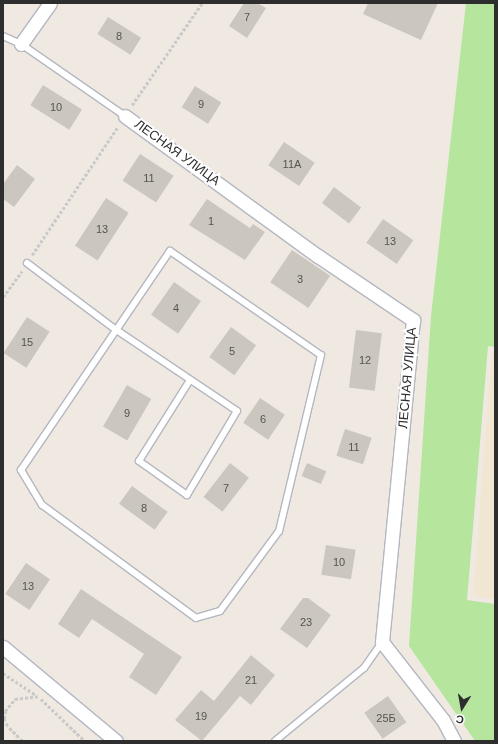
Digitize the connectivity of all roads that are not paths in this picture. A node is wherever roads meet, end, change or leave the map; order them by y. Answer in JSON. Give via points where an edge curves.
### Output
{"nodes":[{"id":1,"x":50,"y":3,"type":"edge"},
{"id":2,"x":3,"y":36,"type":"edge"},
{"id":3,"x":21,"y":44,"type":"junction"},
{"id":4,"x":125,"y":116,"type":"joint"},
{"id":5,"x":27,"y":263,"type":"road end"},
{"id":6,"x":115,"y":329,"type":"junction"},
{"id":7,"x":190,"y":380,"type":"junction"},
{"id":8,"x":382,"y":642,"type":"junction"},
{"id":9,"x":3,"y":647,"type":"edge"},
{"id":10,"x":116,"y":741,"type":"edge"},
{"id":11,"x":275,"y":741,"type":"edge"},
{"id":12,"x":454,"y":741,"type":"edge"}],
"edges":[{"from":1,"to":3,"type":"street"},
{"from":2,"to":3,"type":"lane"},
{"from":3,"to":4,"type":"lane"},
{"from":4,"to":8,"type":"street","name":"ЛЕСНАЯ УЛИЦА","via":[[318,256],[413,320]]},
{"from":5,"to":6,"type":"lane"},
{"from":6,"to":6,"type":"lane","via":[[21,470],[42,505],[196,618],[220,611],[279,531],[321,355],[170,252]]},
{"from":6,"to":7,"type":"lane"},
{"from":7,"to":7,"type":"lane","via":[[237,411],[187,495],[139,461]]},
{"from":8,"to":11,"type":"lane","via":[[364,668]]},
{"from":8,"to":12,"type":"street","via":[[443,720]]},
{"from":9,"to":10,"type":"street"}]}
